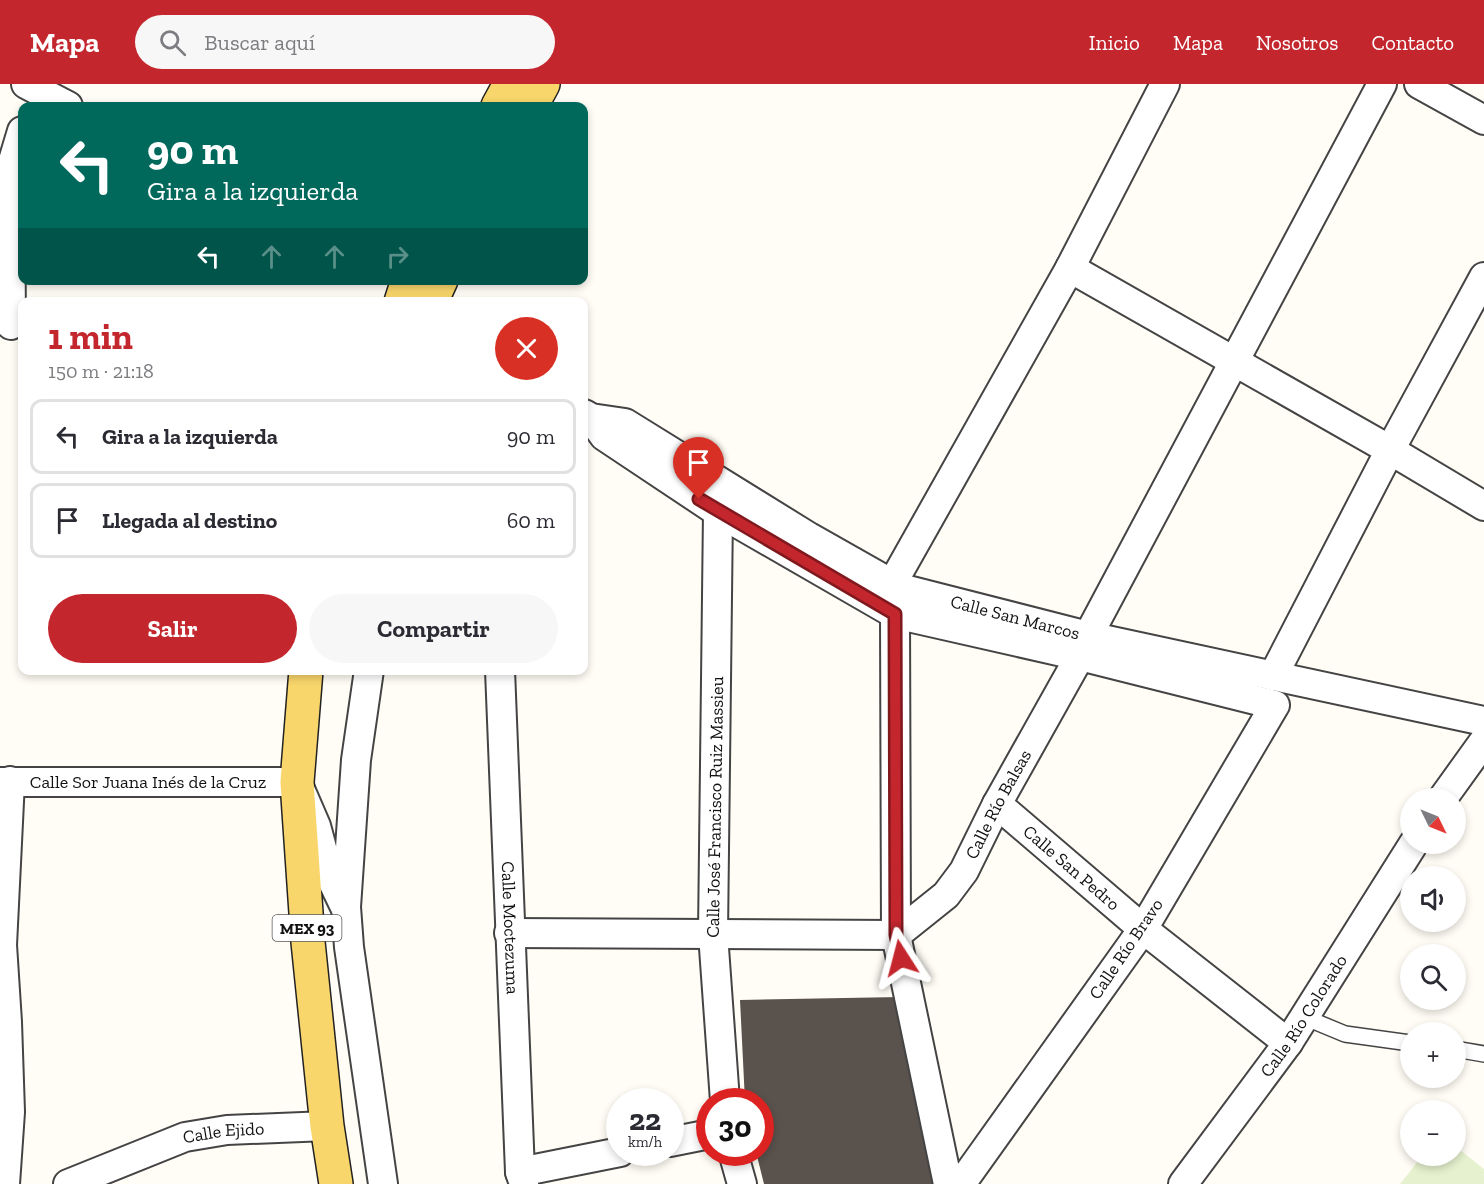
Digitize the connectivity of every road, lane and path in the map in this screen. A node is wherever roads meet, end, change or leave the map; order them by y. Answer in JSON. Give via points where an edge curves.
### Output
{"nodes":[{"id":1,"x":510,"y":84,"type":"edge"},
{"id":2,"x":543,"y":84,"type":"edge"},
{"id":3,"x":1165,"y":84,"type":"edge"},
{"id":4,"x":1382,"y":84,"type":"edge"},
{"id":5,"x":1419,"y":84,"type":"edge"},
{"id":6,"x":31,"y":93,"type":"edge"},
{"id":7,"x":57,"y":102,"type":"edge"},
{"id":8,"x":500,"y":102,"type":"edge"},
{"id":9,"x":533,"y":102,"type":"edge"},
{"id":10,"x":1484,"y":120,"type":"edge"},
{"id":11,"x":18,"y":144,"type":"edge"},
{"id":12,"x":1070,"y":268,"type":"junction"},
{"id":13,"x":1484,"y":277,"type":"edge"},
{"id":14,"x":11,"y":325,"type":"edge"},
{"id":15,"x":1234,"y":361,"type":"junction"},
{"id":16,"x":588,"y":416,"type":"edge"},
{"id":17,"x":588,"y":417,"type":"edge"},
{"id":18,"x":1390,"y":450,"type":"junction"},
{"id":19,"x":1484,"y":507,"type":"edge"},
{"id":20,"x":718,"y":512,"type":"junction"},
{"id":21,"x":892,"y":585,"type":"junction"},
{"id":22,"x":895,"y":614,"type":"junction"},
{"id":23,"x":1084,"y":646,"type":"junction"},
{"id":24,"x":306,"y":675,"type":"edge"},
{"id":25,"x":368,"y":675,"type":"edge"},
{"id":26,"x":500,"y":675,"type":"edge"},
{"id":27,"x":1273,"y":676,"type":"junction"},
{"id":28,"x":1484,"y":721,"type":"edge"},
{"id":29,"x":1484,"y":741,"type":"edge"},
{"id":30,"x":5,"y":782,"type":"edge"},
{"id":31,"x":297,"y":782,"type":"junction"},
{"id":32,"x":1450,"y":788,"type":"edge"},
{"id":33,"x":997,"y":804,"type":"junction"},
{"id":34,"x":1407,"y":854,"type":"edge"},
{"id":35,"x":346,"y":907,"type":"junction"},
{"id":36,"x":1143,"y":929,"type":"junction"},
{"id":37,"x":509,"y":933,"type":"junction"},
{"id":38,"x":713,"y":934,"type":"junction"},
{"id":39,"x":896,"y":935,"type":"junction"},
{"id":40,"x":1,"y":945,"type":"edge"},
{"id":41,"x":1304,"y":1017,"type":"junction"},
{"id":42,"x":1400,"y":1042,"type":"edge"},
{"id":43,"x":1288,"y":1043,"type":"junction"},
{"id":44,"x":1466,"y":1051,"type":"edge"},
{"id":45,"x":1484,"y":1054,"type":"edge"},
{"id":46,"x":725,"y":1088,"type":"edge"},
{"id":47,"x":327,"y":1126,"type":"junction"},
{"id":48,"x":606,"y":1156,"type":"edge"},
{"id":49,"x":738,"y":1166,"type":"edge"},
{"id":50,"x":522,"y":1178,"type":"edge"},
{"id":51,"x":5,"y":1184,"type":"edge"},
{"id":52,"x":68,"y":1184,"type":"edge"},
{"id":53,"x":336,"y":1184,"type":"edge"},
{"id":54,"x":383,"y":1184,"type":"edge"},
{"id":55,"x":742,"y":1184,"type":"edge"},
{"id":56,"x":948,"y":1184,"type":"edge"},
{"id":57,"x":961,"y":1184,"type":"edge"},
{"id":58,"x":1183,"y":1184,"type":"edge"}],
"edges":[{"from":1,"to":8,"type":"main road"},
{"from":2,"to":9,"type":"main road"},
{"from":3,"to":12,"type":"street"},
{"from":4,"to":15,"type":"street","name":"Calle Río Balsas"},
{"from":5,"to":10,"type":"street"},
{"from":6,"to":7,"type":"street"},
{"from":11,"to":14,"type":"street","via":[[10,171]]},
{"from":12,"to":15,"type":"street"},
{"from":12,"to":21,"type":"street"},
{"from":13,"to":18,"type":"street"},
{"from":15,"to":18,"type":"street"},
{"from":15,"to":23,"type":"street","name":"Calle Río Balsas"},
{"from":16,"to":21,"type":"street","name":"Calle San Marcos","via":[[625,423]]},
{"from":17,"to":20,"type":"street","via":[[604,436]]},
{"from":18,"to":19,"type":"street"},
{"from":18,"to":27,"type":"street"},
{"from":20,"to":22,"type":"street"},
{"from":20,"to":38,"type":"street","name":"Calle José Francisco Ruiz Massieu"},
{"from":21,"to":23,"type":"street","name":"Calle San Marcos"},
{"from":22,"to":23,"type":"street"},
{"from":22,"to":39,"type":"street"},
{"from":23,"to":27,"type":"street","name":"Calle San Marcos"},
{"from":23,"to":33,"type":"street","name":"Calle Río Balsas"},
{"from":23,"to":36,"type":"street","name":"Calle Río Bravo","via":[[1275,705]]},
{"from":24,"to":31,"type":"main road","number":"MEX 93"},
{"from":25,"to":35,"type":"street","via":[[356,760]]},
{"from":26,"to":37,"type":"street","name":"Calle Moctezuma"},
{"from":27,"to":28,"type":"street","name":"Calle San Marcos"},
{"from":29,"to":32,"type":"street"},
{"from":30,"to":31,"type":"street","name":"Calle Sor Juana Inés de la Cruz"},
{"from":30,"to":40,"type":"street"},
{"from":31,"to":35,"type":"street","via":[[316,826],[329,874]]},
{"from":31,"to":47,"type":"main road","number":"MEX 93"},
{"from":33,"to":36,"type":"street","name":"Calle San Pedro"},
{"from":33,"to":39,"type":"street","name":"Calle Río Balsas","via":[[964,871],[946,895]]},
{"from":34,"to":41,"type":"street","name":"Calle Río Colorado"},
{"from":35,"to":54,"type":"street"},
{"from":36,"to":43,"type":"street","name":"Calle San Pedro"},
{"from":36,"to":57,"type":"street","name":"Calle Río Bravo"},
{"from":37,"to":38,"type":"street"},
{"from":37,"to":50,"type":"street","name":"Calle Moctezuma"},
{"from":38,"to":39,"type":"street"},
{"from":38,"to":46,"type":"street","name":"Calle José Francisco Ruiz Massieu"},
{"from":39,"to":56,"type":"street"},
{"from":40,"to":51,"type":"street","via":[[10,1112]]},
{"from":41,"to":42,"type":"lane","via":[[1345,1034]]},
{"from":41,"to":43,"type":"street","name":"Calle Río Colorado"},
{"from":43,"to":58,"type":"street","name":"Calle Río Colorado"},
{"from":44,"to":45,"type":"lane"},
{"from":47,"to":52,"type":"street","name":"Calle Ejido","via":[[227,1130],[185,1137]]},
{"from":47,"to":53,"type":"main road","number":"MEX 93"},
{"from":48,"to":50,"type":"street"},
{"from":49,"to":55,"type":"street"}]}
